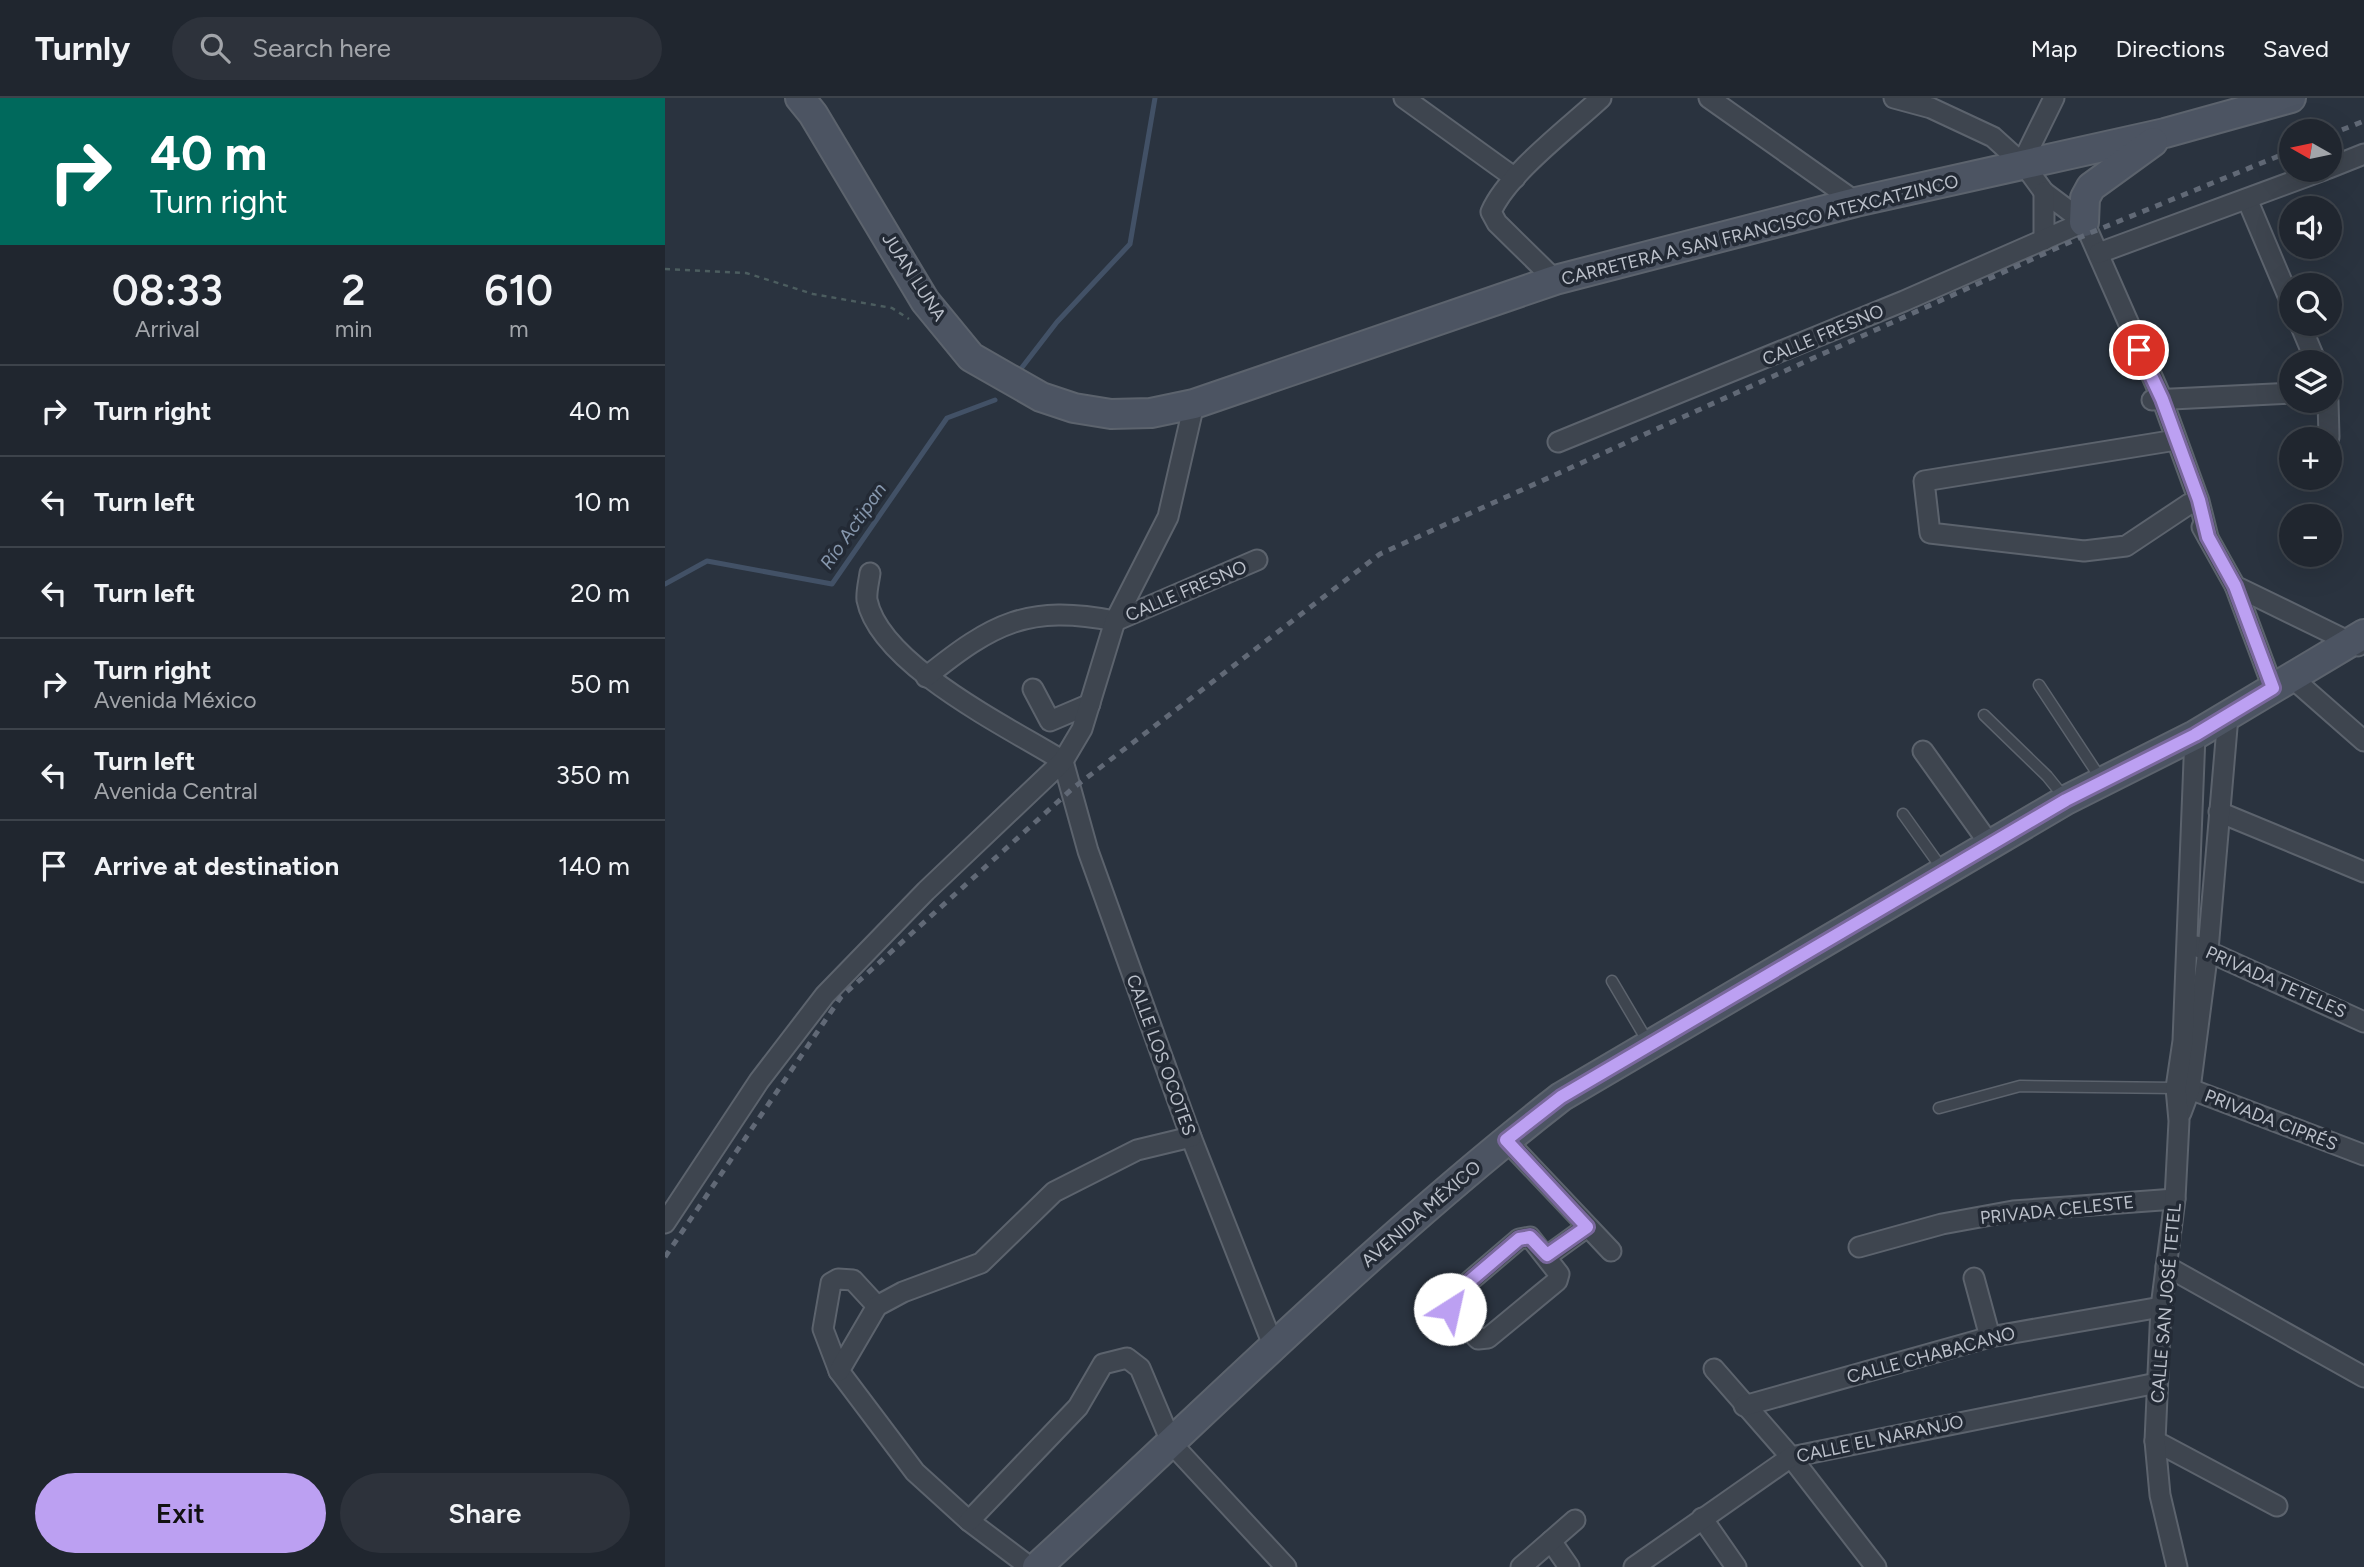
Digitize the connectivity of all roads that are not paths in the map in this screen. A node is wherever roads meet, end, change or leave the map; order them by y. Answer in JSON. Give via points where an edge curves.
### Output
{"nodes":[{"id":1,"x":1404,"y":98,"type":"edge"},
{"id":2,"x":1601,"y":98,"type":"edge"},
{"id":3,"x":1709,"y":98,"type":"edge"},
{"id":4,"x":1894,"y":98,"type":"edge"},
{"id":5,"x":2054,"y":98,"type":"edge"},
{"id":6,"x":2291,"y":98,"type":"edge"},
{"id":7,"x":810,"y":106,"type":"edge"},
{"id":8,"x":2165,"y":133,"type":"junction"},
{"id":9,"x":2364,"y":154,"type":"edge"},
{"id":10,"x":2342,"y":163,"type":"edge"},
{"id":11,"x":2023,"y":164,"type":"junction"},
{"id":12,"x":1515,"y":178,"type":"junction"},
{"id":13,"x":2293,"y":182,"type":"edge"},
{"id":14,"x":2044,"y":192,"type":"junction"},
{"id":15,"x":2248,"y":199,"type":"junction"},
{"id":16,"x":1856,"y":202,"type":"junction"},
{"id":17,"x":2084,"y":222,"type":"junction"},
{"id":18,"x":2044,"y":240,"type":"junction"},
{"id":19,"x":2099,"y":253,"type":"junction"},
{"id":20,"x":2279,"y":274,"type":"edge"},
{"id":21,"x":1555,"y":280,"type":"junction"},
{"id":22,"x":1237,"y":391,"type":"joint"},
{"id":23,"x":2279,"y":394,"type":"edge"},
{"id":24,"x":2157,"y":399,"type":"junction"},
{"id":25,"x":1194,"y":404,"type":"junction"},
{"id":26,"x":2171,"y":441,"type":"junction"},
{"id":27,"x":1558,"y":442,"type":"dead end"},
{"id":28,"x":2189,"y":504,"type":"junction"},
{"id":29,"x":2208,"y":537,"type":"junction"},
{"id":30,"x":1257,"y":560,"type":"dead end"},
{"id":31,"x":870,"y":573,"type":"dead end"},
{"id":32,"x":2235,"y":586,"type":"junction"},
{"id":33,"x":1115,"y":621,"type":"junction"},
{"id":34,"x":2359,"y":642,"type":"edge"},
{"id":35,"x":926,"y":677,"type":"junction"},
{"id":36,"x":2282,"y":682,"type":"junction"},
{"id":37,"x":2039,"y":685,"type":"dead end"},
{"id":38,"x":1033,"y":689,"type":"dead end"},
{"id":39,"x":1090,"y":704,"type":"junction"},
{"id":40,"x":1984,"y":715,"type":"dead end"},
{"id":41,"x":2228,"y":716,"type":"junction"},
{"id":42,"x":2195,"y":735,"type":"junction"},
{"id":43,"x":2364,"y":741,"type":"edge"},
{"id":44,"x":1923,"y":751,"type":"dead end"},
{"id":45,"x":1063,"y":761,"type":"junction"},
{"id":46,"x":2103,"y":782,"type":"junction"},
{"id":47,"x":2066,"y":800,"type":"junction"},
{"id":48,"x":2219,"y":812,"type":"junction"},
{"id":49,"x":1903,"y":814,"type":"dead end"},
{"id":50,"x":1991,"y":846,"type":"junction"},
{"id":51,"x":2364,"y":872,"type":"edge"},
{"id":52,"x":1946,"y":873,"type":"junction"},
{"id":53,"x":2186,"y":943,"type":"junction"},
{"id":54,"x":2208,"y":950,"type":"junction"},
{"id":55,"x":1612,"y":981,"type":"dead end"},
{"id":56,"x":2364,"y":1022,"type":"edge"},
{"id":57,"x":1650,"y":1045,"type":"junction"},
{"id":58,"x":2183,"y":1089,"type":"junction"},
{"id":59,"x":1939,"y":1108,"type":"dead end"},
{"id":60,"x":1191,"y":1138,"type":"junction"},
{"id":61,"x":1506,"y":1140,"type":"junction"},
{"id":62,"x":2364,"y":1155,"type":"edge"},
{"id":63,"x":2175,"y":1199,"type":"junction"},
{"id":64,"x":665,"y":1223,"type":"edge"},
{"id":65,"x":1587,"y":1227,"type":"junction"},
{"id":66,"x":1859,"y":1247,"type":"dead end"},
{"id":67,"x":1611,"y":1251,"type":"dead end"},
{"id":68,"x":1547,"y":1255,"type":"junction"},
{"id":69,"x":2166,"y":1266,"type":"junction"},
{"id":70,"x":1974,"y":1278,"type":"dead end"},
{"id":71,"x":877,"y":1307,"type":"junction"},
{"id":72,"x":2161,"y":1307,"type":"junction"},
{"id":73,"x":1990,"y":1337,"type":"junction"},
{"id":74,"x":1273,"y":1345,"type":"junction"},
{"id":75,"x":1714,"y":1369,"type":"dead end"},
{"id":76,"x":839,"y":1371,"type":"junction"},
{"id":77,"x":2364,"y":1377,"type":"edge"},
{"id":78,"x":2157,"y":1383,"type":"junction"},
{"id":79,"x":1744,"y":1406,"type":"junction"},
{"id":80,"x":2155,"y":1441,"type":"junction"},
{"id":81,"x":1172,"y":1444,"type":"junction"},
{"id":82,"x":1791,"y":1457,"type":"junction"},
{"id":83,"x":2277,"y":1506,"type":"dead end"},
{"id":84,"x":1702,"y":1518,"type":"junction"},
{"id":85,"x":1576,"y":1520,"type":"dead end"},
{"id":86,"x":969,"y":1521,"type":"junction"},
{"id":87,"x":1551,"y":1541,"type":"junction"},
{"id":88,"x":1030,"y":1567,"type":"edge"},
{"id":89,"x":1037,"y":1567,"type":"edge"},
{"id":90,"x":1286,"y":1567,"type":"edge"},
{"id":91,"x":1521,"y":1567,"type":"edge"},
{"id":92,"x":1569,"y":1567,"type":"edge"},
{"id":93,"x":1634,"y":1567,"type":"edge"},
{"id":94,"x":1735,"y":1567,"type":"edge"},
{"id":95,"x":1876,"y":1567,"type":"edge"},
{"id":96,"x":2177,"y":1567,"type":"edge"}],
"edges":[{"from":1,"to":12,"type":"street"},
{"from":2,"to":12,"type":"street"},
{"from":3,"to":16,"type":"street"},
{"from":4,"to":11,"type":"street","via":[[1931,108],[1993,137]]},
{"from":5,"to":11,"type":"street"},
{"from":6,"to":8,"type":"street","name":"CARRETERA A SAN FRANCISCO ATEXCATZINCO"},
{"from":7,"to":25,"type":"street","name":"JUAN LUNA","via":[[925,301],[971,357],[1041,397],[1074,408],[1111,414],[1151,413]]},
{"from":8,"to":11,"type":"street","name":"CARRETERA A SAN FRANCISCO ATEXCATZINCO"},
{"from":8,"to":17,"type":"street","via":[[2091,187],[2085,198]]},
{"from":9,"to":10,"type":"street"},
{"from":11,"to":14,"type":"street"},
{"from":11,"to":16,"type":"street","name":"CARRETERA A SAN FRANCISCO ATEXCATZINCO"},
{"from":12,"to":21,"type":"street","via":[[1491,212]]},
{"from":13,"to":15,"type":"street"},
{"from":14,"to":17,"type":"street"},
{"from":14,"to":18,"type":"street"},
{"from":15,"to":19,"type":"street"},
{"from":15,"to":20,"type":"street"},
{"from":16,"to":21,"type":"street","name":"CARRETERA A SAN FRANCISCO ATEXCATZINCO"},
{"from":17,"to":18,"type":"street","name":"CALLE FRESNO"},
{"from":17,"to":19,"type":"street"},
{"from":18,"to":27,"type":"street","name":"CALLE FRESNO"},
{"from":19,"to":24,"type":"street"},
{"from":21,"to":22,"type":"street","name":"CARRETERA A SAN FRANCISCO ATEXCATZINCO"},
{"from":22,"to":25,"type":"street","name":"JUAN LUNA"},
{"from":23,"to":24,"type":"street"},
{"from":24,"to":26,"type":"street"},
{"from":25,"to":33,"type":"street","via":[[1168,517]]},
{"from":26,"to":28,"type":"street"},
{"from":26,"to":28,"type":"street","via":[[1924,481],[1930,533],[2084,551],[2126,547]]},
{"from":26,"to":29,"type":"street","via":[[2199,500]]},
{"from":28,"to":29,"type":"street"},
{"from":29,"to":32,"type":"street"},
{"from":30,"to":33,"type":"street","name":"CALLE FRESNO"},
{"from":31,"to":35,"type":"street","via":[[867,600],[890,645]]},
{"from":32,"to":34,"type":"street"},
{"from":32,"to":36,"type":"street"},
{"from":33,"to":35,"type":"street","via":[[1073,613],[1027,616],[980,638]]},
{"from":33,"to":39,"type":"street"},
{"from":34,"to":36,"type":"street","name":"AVENIDA MÉXICO"},
{"from":35,"to":45,"type":"street"},
{"from":36,"to":41,"type":"street","name":"AVENIDA MÉXICO"},
{"from":36,"to":43,"type":"street"},
{"from":37,"to":46,"type":"lane"},
{"from":38,"to":39,"type":"street","via":[[1050,721]]},
{"from":39,"to":45,"type":"street"},
{"from":40,"to":47,"type":"lane"},
{"from":41,"to":42,"type":"street","name":"AVENIDA MÉXICO"},
{"from":41,"to":48,"type":"street","name":"CALLE SAN JOSÉ TETEL"},
{"from":42,"to":46,"type":"street","name":"AVENIDA MÉXICO"},
{"from":42,"to":53,"type":"street","name":"CALLE SAN JOSÉ TETEL"},
{"from":44,"to":50,"type":"street"},
{"from":45,"to":60,"type":"street","name":"CALLE LOS OCOTES","via":[[1088,851]]},
{"from":45,"to":64,"type":"street","via":[[825,995],[759,1081]]},
{"from":46,"to":47,"type":"street","name":"AVENIDA MÉXICO"},
{"from":47,"to":50,"type":"street","name":"AVENIDA MÉXICO"},
{"from":48,"to":51,"type":"street"},
{"from":48,"to":54,"type":"street","name":"CALLE SAN JOSÉ TETEL"},
{"from":49,"to":52,"type":"lane"},
{"from":50,"to":52,"type":"street","name":"AVENIDA MÉXICO"},
{"from":52,"to":57,"type":"street","name":"AVENIDA MÉXICO"},
{"from":53,"to":54,"type":"street","name":"PRIVADA TETELES"},
{"from":53,"to":58,"type":"street","name":"CALLE SAN JOSÉ TETEL"},
{"from":54,"to":56,"type":"street","name":"PRIVADA TETELES"},
{"from":54,"to":58,"type":"street","name":"CALLE SAN JOSÉ TETEL"},
{"from":55,"to":57,"type":"lane"},
{"from":57,"to":61,"type":"street","name":"AVENIDA MÉXICO","via":[[1561,1097]]},
{"from":58,"to":59,"type":"lane","via":[[2020,1086]]},
{"from":58,"to":62,"type":"street","name":"PRIVADA CIPRÉS"},
{"from":58,"to":63,"type":"street","name":"CALLE SAN JOSÉ TETEL"},
{"from":60,"to":71,"type":"street","via":[[1137,1150],[1054,1192],[981,1263],[903,1292]]},
{"from":60,"to":74,"type":"street","name":"CALLE LOS OCOTES"},
{"from":61,"to":65,"type":"street"},
{"from":61,"to":74,"type":"street","name":"AVENIDA MÉXICO"},
{"from":63,"to":66,"type":"street","name":"PRIVADA CELESTE","via":[[2013,1211],[1942,1224]]},
{"from":63,"to":69,"type":"street","name":"CALLE SAN JOSÉ TETEL"},
{"from":65,"to":67,"type":"street"},
{"from":65,"to":68,"type":"street"},
{"from":68,"to":68,"type":"street","via":[[1530,1237],[1519,1239],[1450,1298],[1450,1309],[1478,1339],[1488,1338],[1557,1281],[1559,1274]]},
{"from":69,"to":72,"type":"street","name":"CALLE SAN JOSÉ TETEL"},
{"from":69,"to":77,"type":"street"},
{"from":70,"to":73,"type":"street"},
{"from":71,"to":76,"type":"street"},
{"from":71,"to":76,"type":"street","via":[[853,1280],[831,1283],[823,1329]]},
{"from":72,"to":73,"type":"street","name":"CALLE CHABACANO"},
{"from":72,"to":78,"type":"street","name":"CALLE SAN JOSÉ TETEL"},
{"from":73,"to":79,"type":"street","name":"CALLE CHABACANO"},
{"from":74,"to":81,"type":"street","name":"AVENIDA MÉXICO"},
{"from":75,"to":79,"type":"street"},
{"from":76,"to":86,"type":"street","via":[[915,1472]]},
{"from":78,"to":80,"type":"street","name":"CALLE SAN JOSÉ TETEL"},
{"from":78,"to":82,"type":"street","name":"CALLE EL NARANJO"},
{"from":79,"to":82,"type":"street"},
{"from":80,"to":83,"type":"street"},
{"from":80,"to":96,"type":"street","name":"CALLE SAN JOSÉ TETEL","via":[[2160,1494]]},
{"from":81,"to":86,"type":"street","via":[[1140,1368],[1127,1358],[1103,1364],[1078,1408]]},
{"from":81,"to":89,"type":"street","name":"AVENIDA MÉXICO"},
{"from":81,"to":90,"type":"street"},
{"from":82,"to":84,"type":"street","name":"CALLE EL NARANJO"},
{"from":82,"to":95,"type":"street"},
{"from":84,"to":93,"type":"street","name":"CALLE EL NARANJO"},
{"from":84,"to":94,"type":"street"},
{"from":85,"to":87,"type":"street"},
{"from":86,"to":88,"type":"street"},
{"from":87,"to":91,"type":"street"},
{"from":87,"to":92,"type":"street"}]}
